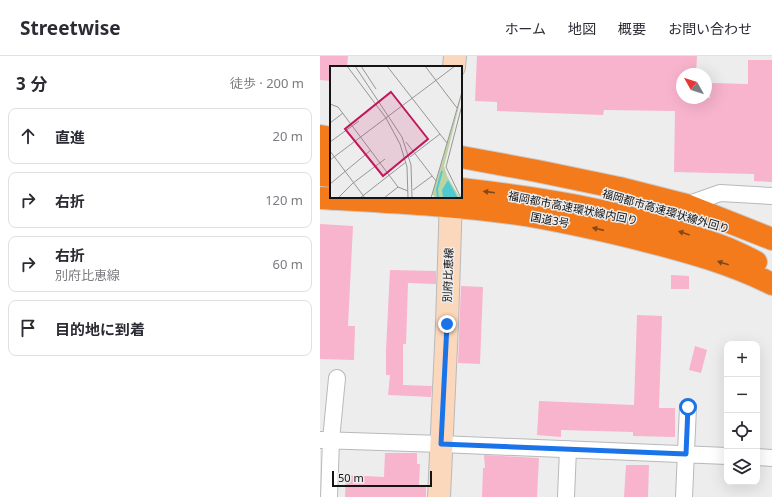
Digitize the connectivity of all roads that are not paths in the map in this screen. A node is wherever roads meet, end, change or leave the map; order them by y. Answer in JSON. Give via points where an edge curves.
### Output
{"nodes":[{"id":1,"x":455,"y":56,"type":"edge"},
{"id":2,"x":454,"y":66,"type":"edge"},
{"id":3,"x":320,"y":136,"type":"edge"},
{"id":4,"x":330,"y":138,"type":"edge"},
{"id":5,"x":462,"y":157,"type":"edge"},
{"id":6,"x":320,"y":158,"type":"edge"},
{"id":7,"x":330,"y":159,"type":"edge"},
{"id":8,"x":462,"y":170,"type":"edge"},
{"id":9,"x":772,"y":196,"type":"edge"},
{"id":10,"x":462,"y":197,"type":"edge"},
{"id":11,"x":320,"y":198,"type":"edge"},
{"id":12,"x":330,"y":198,"type":"edge"},
{"id":13,"x":454,"y":198,"type":"edge"},
{"id":14,"x":458,"y":198,"type":"edge"},
{"id":15,"x":686,"y":205,"type":"junction"},
{"id":16,"x":772,"y":239,"type":"edge"},
{"id":17,"x":772,"y":249,"type":"edge"},
{"id":18,"x":772,"y":269,"type":"edge"},
{"id":19,"x":772,"y":284,"type":"edge"},
{"id":20,"x":337,"y":378,"type":"dead end"},
{"id":21,"x":688,"y":407,"type":"dead end"},
{"id":22,"x":326,"y":440,"type":"edge"},
{"id":23,"x":441,"y":444,"type":"junction"},
{"id":24,"x":568,"y":449,"type":"junction"},
{"id":25,"x":686,"y":454,"type":"junction"},
{"id":26,"x":724,"y":456,"type":"edge"},
{"id":27,"x":760,"y":457,"type":"edge"},
{"id":28,"x":772,"y":458,"type":"edge"},
{"id":29,"x":329,"y":497,"type":"edge"},
{"id":30,"x":439,"y":497,"type":"edge"},
{"id":31,"x":566,"y":497,"type":"edge"},
{"id":32,"x":684,"y":497,"type":"edge"}],
"edges":[{"from":1,"to":2,"type":"main road"},
{"from":3,"to":4,"type":"highway"},
{"from":5,"to":15,"type":"highway","via":[[619,188]]},
{"from":6,"to":7,"type":"highway"},
{"from":8,"to":17,"type":"highway","name":"福岡都市高速環状線外回り","via":[[593,190],[640,201],[733,231]]},
{"from":9,"to":15,"type":"street","via":[[720,193]]},
{"from":18,"to":10,"type":"highway","name":"福岡都市高速環状線内回り","one_way":true,"via":[[728,248],[675,230],[592,209],[517,196]]},
{"from":11,"to":12,"type":"highway","name":"国道3号"},
{"from":13,"to":23,"type":"main road","name":"別府比恵線"},
{"from":19,"to":14,"type":"highway","name":"国道3号","one_way":true,"via":[[753,274],[670,247]]},
{"from":15,"to":16,"type":"highway"},
{"from":20,"to":22,"type":"street"},
{"from":21,"to":25,"type":"street"},
{"from":22,"to":23,"type":"street"},
{"from":22,"to":29,"type":"street"},
{"from":23,"to":24,"type":"street"},
{"from":23,"to":30,"type":"main road","name":"別府比恵線"},
{"from":24,"to":25,"type":"street"},
{"from":24,"to":31,"type":"street"},
{"from":25,"to":26,"type":"street"},
{"from":25,"to":32,"type":"street"},
{"from":27,"to":28,"type":"street"}]}
